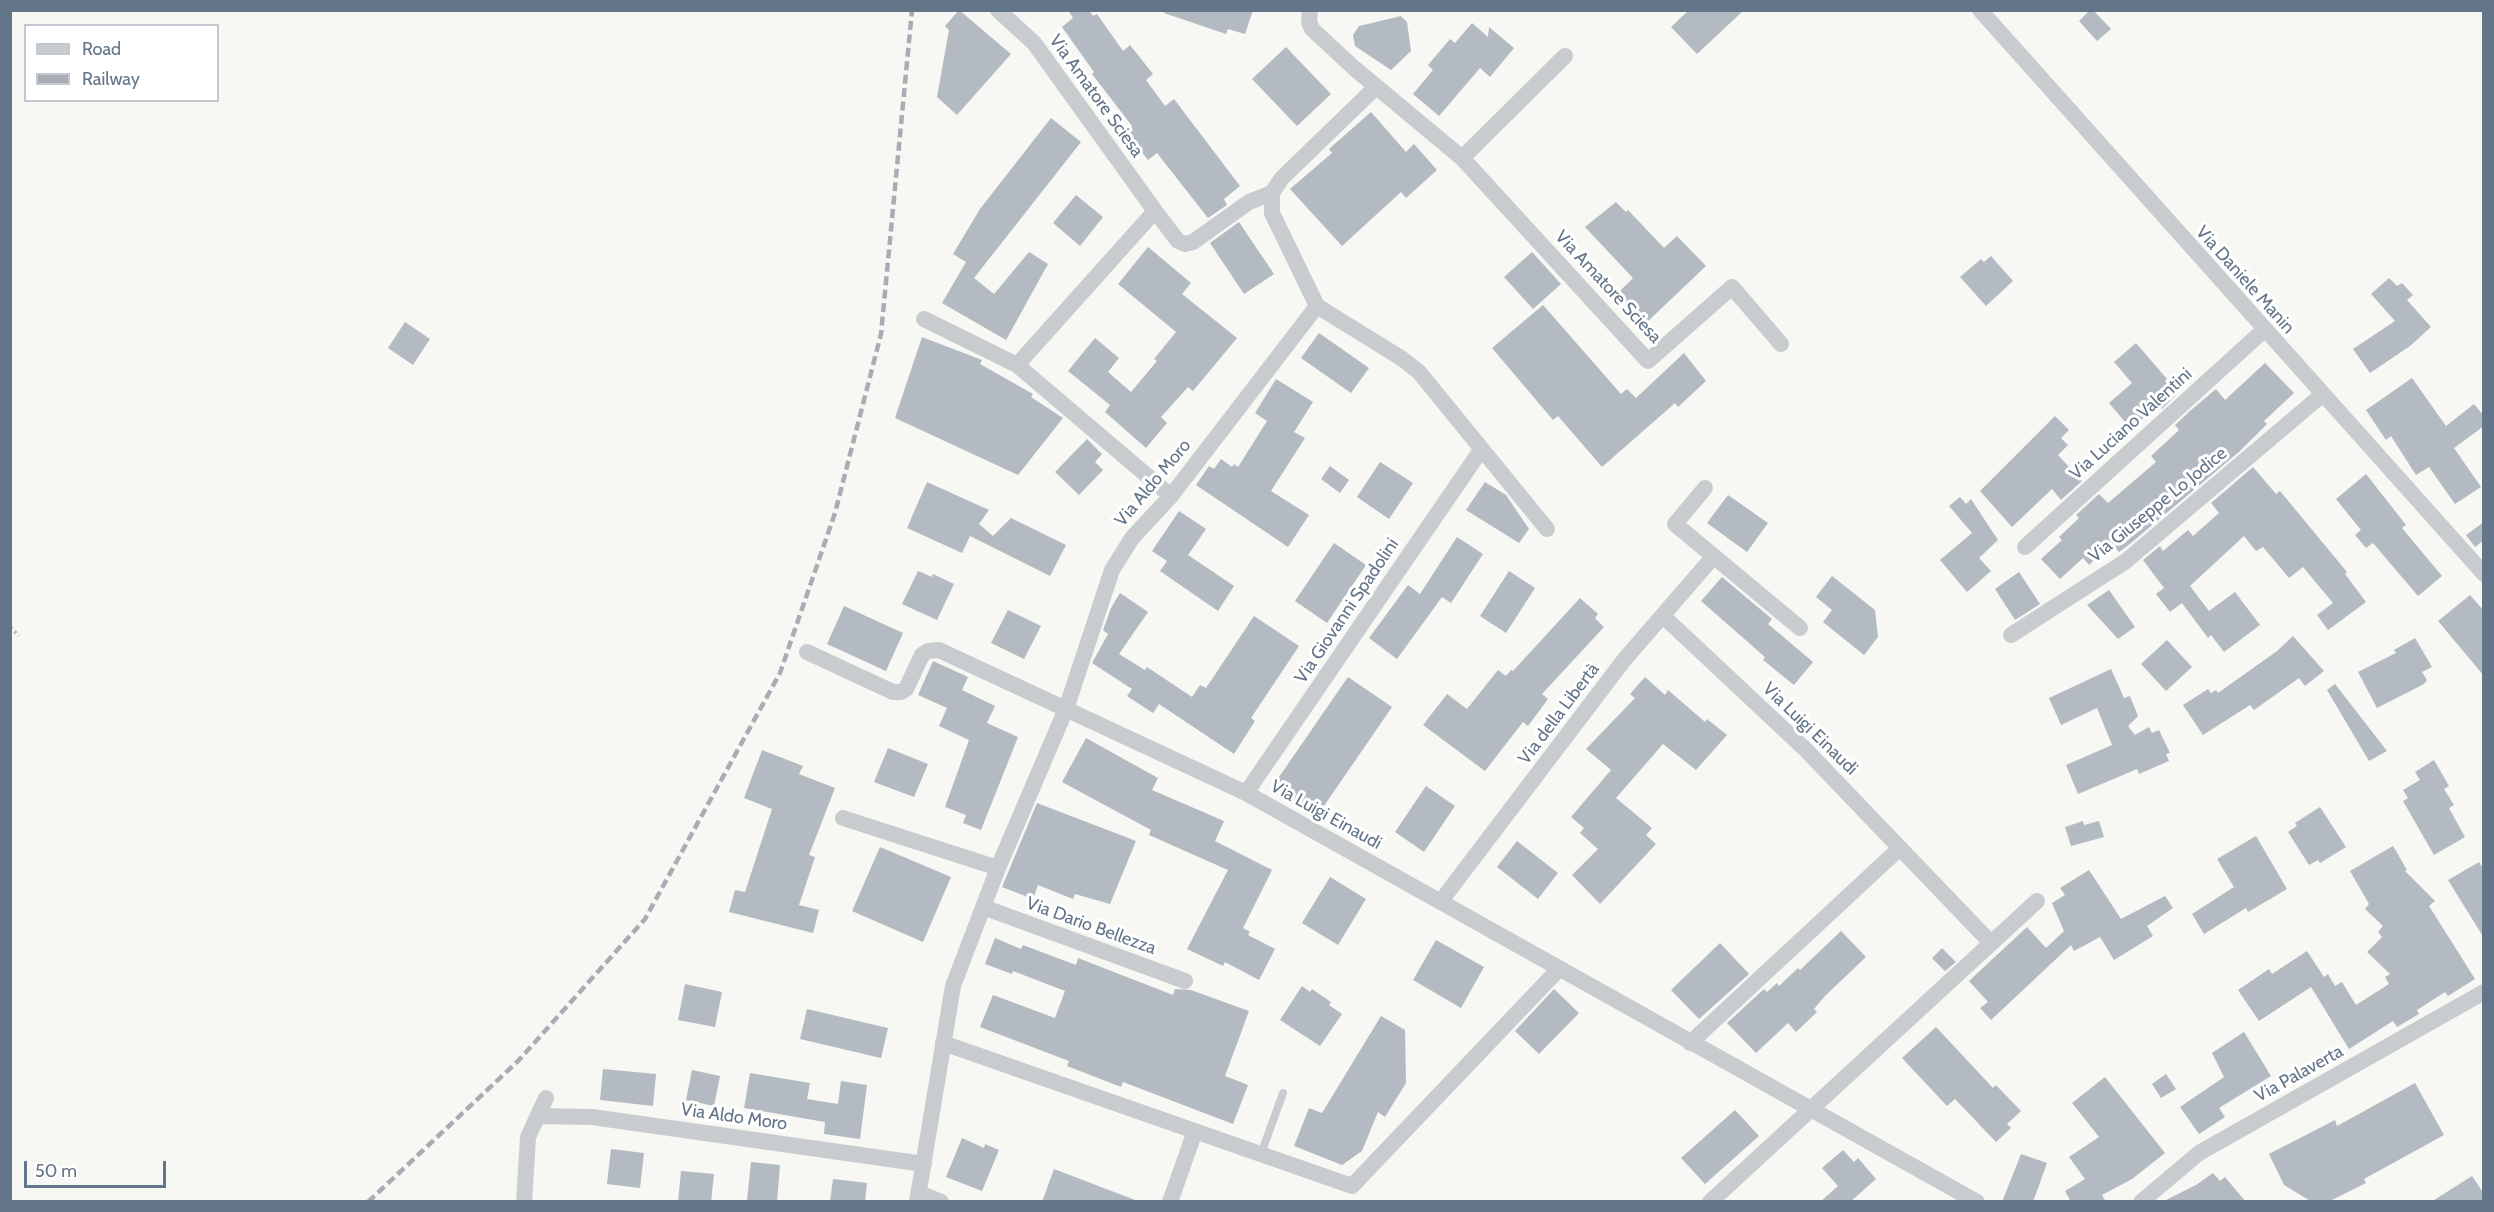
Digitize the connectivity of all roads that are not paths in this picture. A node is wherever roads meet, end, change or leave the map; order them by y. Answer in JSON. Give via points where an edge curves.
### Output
{"nodes":[{"id":1,"x":998,"y":10,"type":"edge"},
{"id":2,"x":1310,"y":10,"type":"edge"},
{"id":3,"x":1980,"y":10,"type":"edge"},
{"id":4,"x":1566,"y":56,"type":"dead end"},
{"id":5,"x":1376,"y":87,"type":"junction"},
{"id":6,"x":1462,"y":158,"type":"junction"},
{"id":7,"x":1272,"y":193,"type":"junction"},
{"id":8,"x":1155,"y":211,"type":"junction"},
{"id":9,"x":1317,"y":306,"type":"junction"},
{"id":10,"x":924,"y":319,"type":"dead end"},
{"id":11,"x":2264,"y":330,"type":"junction"},
{"id":12,"x":1781,"y":344,"type":"dead end"},
{"id":13,"x":1017,"y":365,"type":"junction"},
{"id":14,"x":2322,"y":394,"type":"junction"},
{"id":15,"x":1481,"y":450,"type":"junction"},
{"id":16,"x":1705,"y":488,"type":"dead end"},
{"id":17,"x":1171,"y":496,"type":"junction"},
{"id":18,"x":1547,"y":530,"type":"dead end"},
{"id":19,"x":2025,"y":547,"type":"dead end"},
{"id":20,"x":1714,"y":556,"type":"junction"},
{"id":21,"x":2484,"y":574,"type":"edge"},
{"id":22,"x":1664,"y":616,"type":"junction"},
{"id":23,"x":1800,"y":628,"type":"dead end"},
{"id":24,"x":2011,"y":635,"type":"dead end"},
{"id":25,"x":807,"y":652,"type":"dead end"},
{"id":26,"x":1066,"y":709,"type":"junction"},
{"id":27,"x":1246,"y":793,"type":"junction"},
{"id":28,"x":843,"y":818,"type":"dead end"},
{"id":29,"x":1900,"y":848,"type":"junction"},
{"id":30,"x":998,"y":868,"type":"junction"},
{"id":31,"x":1441,"y":901,"type":"junction"},
{"id":32,"x":2037,"y":901,"type":"dead end"},
{"id":33,"x":983,"y":907,"type":"junction"},
{"id":34,"x":1991,"y":943,"type":"junction"},
{"id":35,"x":1559,"y":969,"type":"junction"},
{"id":36,"x":1185,"y":981,"type":"dead end"},
{"id":37,"x":2484,"y":992,"type":"edge"},
{"id":38,"x":943,"y":1043,"type":"junction"},
{"id":39,"x":1690,"y":1043,"type":"junction"},
{"id":40,"x":1283,"y":1093,"type":"dead end"},
{"id":41,"x":546,"y":1098,"type":"dead end"},
{"id":42,"x":1811,"y":1109,"type":"junction"},
{"id":43,"x":538,"y":1116,"type":"junction"},
{"id":44,"x":1195,"y":1131,"type":"junction"},
{"id":45,"x":1261,"y":1154,"type":"junction"},
{"id":46,"x":924,"y":1164,"type":"junction"},
{"id":47,"x":918,"y":1197,"type":"edge"},
{"id":48,"x":524,"y":1202,"type":"edge"},
{"id":49,"x":941,"y":1202,"type":"edge"},
{"id":50,"x":1170,"y":1202,"type":"edge"},
{"id":51,"x":1710,"y":1202,"type":"edge"},
{"id":52,"x":1977,"y":1202,"type":"edge"},
{"id":53,"x":2141,"y":1202,"type":"edge"}],
"edges":[{"from":1,"to":8,"type":"street","name":"Via Amatore Sciesa","via":[[1034,43]]},
{"from":2,"to":5,"type":"street","name":"Via Amatore Sciesa","via":[[1312,28]]},
{"from":3,"to":11,"type":"street","name":"Via Daniele Manin"},
{"from":4,"to":6,"type":"street"},
{"from":5,"to":6,"type":"street","name":"Via Amatore Sciesa"},
{"from":5,"to":7,"type":"street","name":"Via Amatore Sciesa","via":[[1282,178]]},
{"from":6,"to":12,"type":"street","name":"Via Amatore Sciesa","via":[[1648,361],[1732,287]]},
{"from":7,"to":8,"type":"street","name":"Via Amatore Sciesa","via":[[1250,202],[1190,244],[1178,241]]},
{"from":7,"to":9,"type":"street","via":[[1272,213]]},
{"from":8,"to":13,"type":"street"},
{"from":9,"to":15,"type":"street","via":[[1419,372]]},
{"from":9,"to":17,"type":"street","name":"Via Aldo Moro"},
{"from":10,"to":13,"type":"street"},
{"from":11,"to":14,"type":"street","name":"Via Daniele Manin"},
{"from":11,"to":19,"type":"street","name":"Via Luciano Valentini"},
{"from":13,"to":17,"type":"street"},
{"from":14,"to":21,"type":"street","name":"Via Daniele Manin"},
{"from":14,"to":24,"type":"street","name":"Via Giuseppe Lo Jodice","via":[[2126,561]]},
{"from":15,"to":18,"type":"street"},
{"from":15,"to":27,"type":"street","name":"Via Giovanni Spadolini"},
{"from":16,"to":20,"type":"street","via":[[1676,524]]},
{"from":17,"to":26,"type":"street","name":"Via Aldo Moro","via":[[1132,538],[1112,570]]},
{"from":20,"to":22,"type":"street","name":"Via della Libertà"},
{"from":20,"to":23,"type":"street"},
{"from":22,"to":29,"type":"street","name":"Via Luigi Einaudi","via":[[1806,750]]},
{"from":22,"to":31,"type":"street","name":"Via della Libertà","via":[[1624,660]]},
{"from":25,"to":26,"type":"street","via":[[900,692],[906,689],[922,656],[939,650]]},
{"from":26,"to":27,"type":"street","name":"Via Luigi Einaudi"},
{"from":26,"to":30,"type":"street","name":"Via Aldo Moro"},
{"from":27,"to":31,"type":"street","name":"Via Luigi Einaudi"},
{"from":28,"to":30,"type":"street"},
{"from":29,"to":34,"type":"street","name":"Via Luigi Einaudi"},
{"from":29,"to":39,"type":"street"},
{"from":30,"to":33,"type":"street","name":"Via Aldo Moro"},
{"from":31,"to":35,"type":"street","name":"Via Luigi Einaudi"},
{"from":32,"to":34,"type":"street"},
{"from":33,"to":36,"type":"street","name":"Via Dario Bellezza"},
{"from":33,"to":38,"type":"street","name":"Via Aldo Moro","via":[[953,986]]},
{"from":34,"to":42,"type":"street"},
{"from":35,"to":39,"type":"street","name":"Via Luigi Einaudi"},
{"from":35,"to":45,"type":"street","via":[[1352,1186]]},
{"from":37,"to":53,"type":"street","name":"Via Palaverta","via":[[2199,1154]]},
{"from":38,"to":44,"type":"street"},
{"from":38,"to":46,"type":"street","name":"Via Aldo Moro"},
{"from":39,"to":42,"type":"street","name":"Via Luigi Einaudi"},
{"from":40,"to":45,"type":"lane"},
{"from":41,"to":43,"type":"street"},
{"from":42,"to":51,"type":"street"},
{"from":42,"to":52,"type":"street","name":"Via Luigi Einaudi"},
{"from":43,"to":46,"type":"street","name":"Via Aldo Moro","via":[[592,1117]]},
{"from":43,"to":48,"type":"street","via":[[528,1137]]},
{"from":44,"to":45,"type":"street"},
{"from":44,"to":50,"type":"street"},
{"from":46,"to":47,"type":"street","name":"Via Aldo Moro"},
{"from":47,"to":49,"type":"street","name":"Via Aldo Moro"}]}
